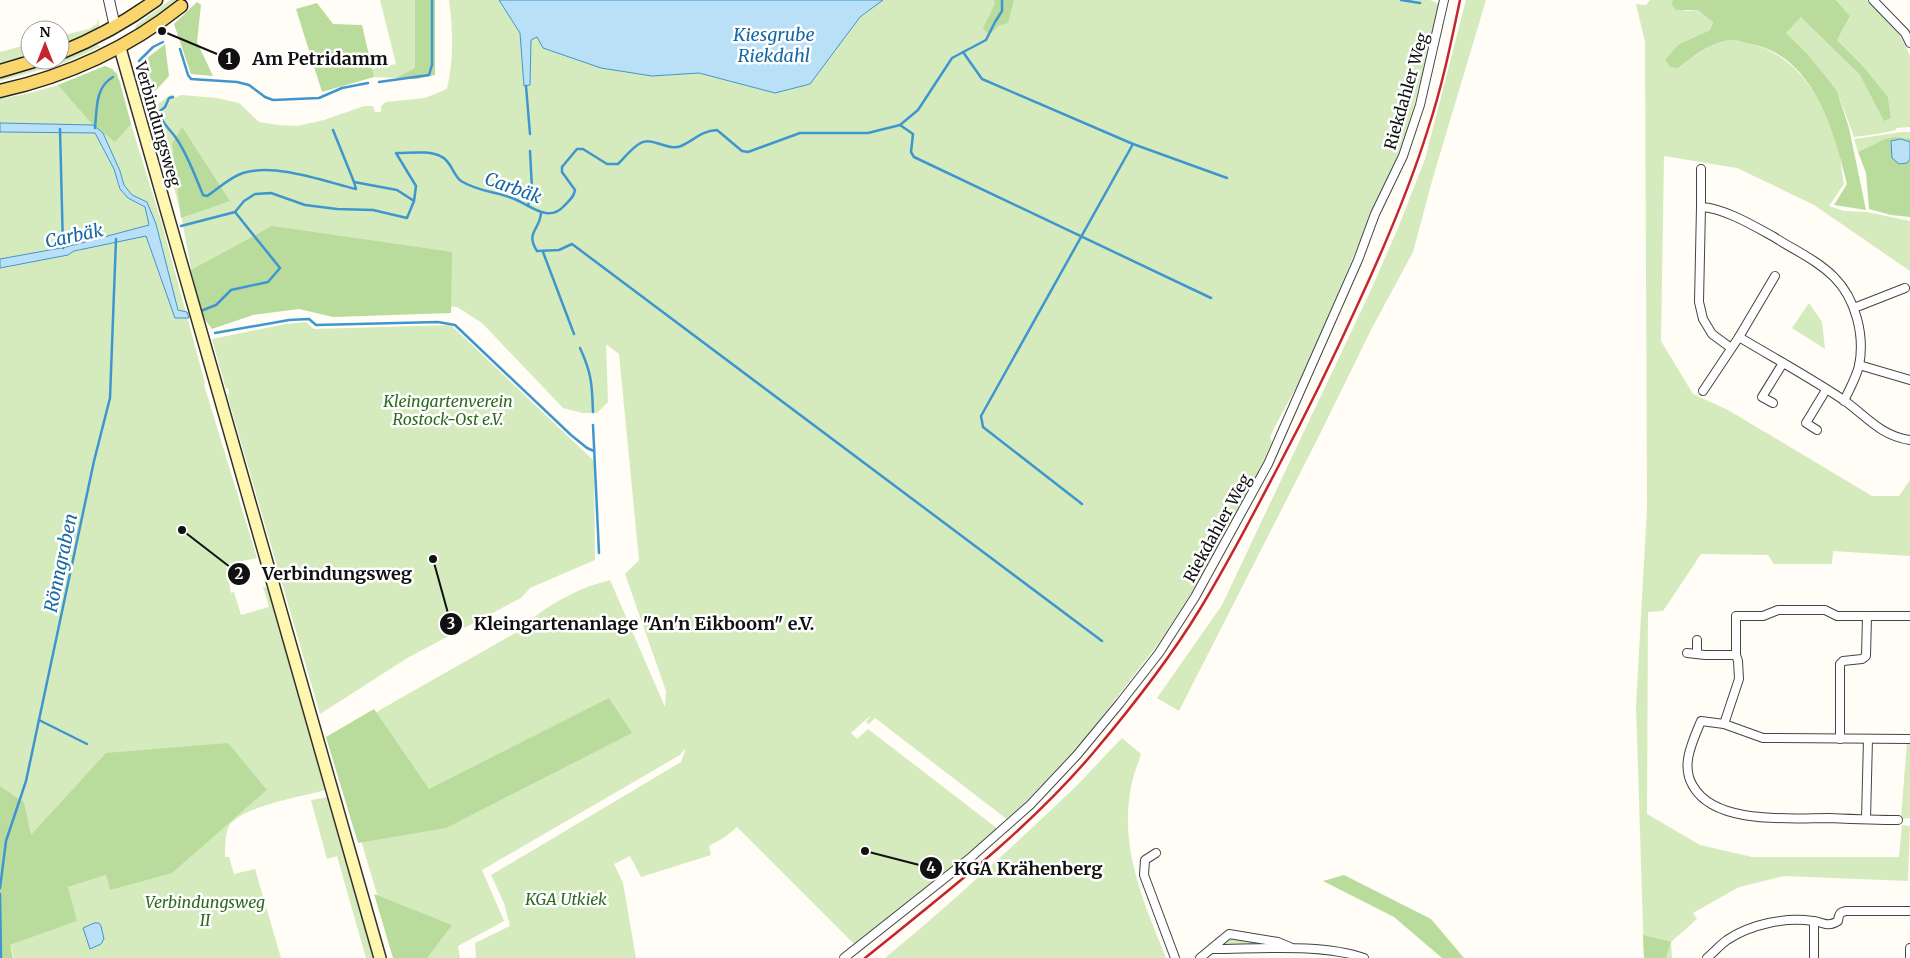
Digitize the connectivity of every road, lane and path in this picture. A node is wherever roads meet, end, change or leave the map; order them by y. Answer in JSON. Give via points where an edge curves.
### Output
{"nodes":[{"id":1,"x":109,"y":0,"type":"edge"},
{"id":2,"x":156,"y":0,"type":"edge"},
{"id":3,"x":1444,"y":0,"type":"edge"},
{"id":4,"x":1873,"y":0,"type":"edge"},
{"id":5,"x":181,"y":6,"type":"dead end"},
{"id":6,"x":115,"y":27,"type":"junction"},
{"id":7,"x":1910,"y":42,"type":"edge"},
{"id":8,"x":120,"y":48,"type":"junction"},
{"id":9,"x":70,"y":49,"type":"edge"},
{"id":10,"x":20,"y":65,"type":"edge"},
{"id":11,"x":0,"y":71,"type":"edge"},
{"id":12,"x":0,"y":91,"type":"edge"},
{"id":13,"x":1701,"y":169,"type":"dead end"},
{"id":14,"x":1701,"y":207,"type":"junction"},
{"id":15,"x":1775,"y":276,"type":"dead end"},
{"id":16,"x":1905,"y":288,"type":"dead end"},
{"id":17,"x":1854,"y":308,"type":"junction"},
{"id":18,"x":1739,"y":336,"type":"junction"},
{"id":19,"x":1731,"y":348,"type":"junction"},
{"id":20,"x":1783,"y":363,"type":"junction"},
{"id":21,"x":1859,"y":365,"type":"junction"},
{"id":22,"x":1910,"y":380,"type":"edge"},
{"id":23,"x":1826,"y":390,"type":"junction"},
{"id":24,"x":1703,"y":391,"type":"dead end"},
{"id":25,"x":1844,"y":401,"type":"junction"},
{"id":26,"x":1772,"y":403,"type":"dead end"},
{"id":27,"x":1817,"y":430,"type":"dead end"},
{"id":28,"x":1910,"y":440,"type":"edge"},
{"id":29,"x":1867,"y":616,"type":"junction"},
{"id":30,"x":1910,"y":616,"type":"edge"},
{"id":31,"x":1697,"y":640,"type":"dead end"},
{"id":32,"x":1687,"y":653,"type":"dead end"},
{"id":33,"x":1697,"y":653,"type":"junction"},
{"id":34,"x":1736,"y":655,"type":"junction"},
{"id":35,"x":1724,"y":724,"type":"junction"},
{"id":36,"x":1840,"y":739,"type":"junction"},
{"id":37,"x":1868,"y":739,"type":"junction"},
{"id":38,"x":1910,"y":739,"type":"edge"},
{"id":39,"x":1866,"y":819,"type":"junction"},
{"id":40,"x":1898,"y":820,"type":"dead end"},
{"id":41,"x":1156,"y":853,"type":"dead end"},
{"id":42,"x":1910,"y":912,"type":"edge"},
{"id":43,"x":1814,"y":921,"type":"junction"},
{"id":44,"x":1294,"y":948,"type":"junction"},
{"id":45,"x":1910,"y":948,"type":"edge"},
{"id":46,"x":1212,"y":949,"type":"junction"},
{"id":47,"x":380,"y":958,"type":"edge"},
{"id":48,"x":844,"y":958,"type":"edge"},
{"id":49,"x":1175,"y":958,"type":"edge"},
{"id":50,"x":1200,"y":958,"type":"edge"},
{"id":51,"x":1364,"y":958,"type":"edge"},
{"id":52,"x":1707,"y":958,"type":"edge"},
{"id":53,"x":1814,"y":958,"type":"edge"},
{"id":54,"x":1910,"y":958,"type":"edge"}],
"edges":[{"from":1,"to":6,"type":"street"},
{"from":2,"to":6,"type":"main road"},
{"from":3,"to":48,"type":"street","name":"Riekdahler Weg","via":[[1420,105],[1403,156],[1268,464],[1195,597],[1159,653],[1120,703],[1030,805],[969,859]]},
{"from":4,"to":7,"type":"street"},
{"from":5,"to":8,"type":"main road"},
{"from":6,"to":8,"type":"main road"},
{"from":6,"to":9,"type":"main road"},
{"from":8,"to":12,"type":"main road","via":[[68,72]]},
{"from":8,"to":47,"type":"main road","name":"Verbindungsweg"},
{"from":10,"to":11,"type":"main road"},
{"from":13,"to":14,"type":"street"},
{"from":14,"to":17,"type":"street","via":[[1753,225],[1811,259],[1835,278]]},
{"from":14,"to":19,"type":"street","via":[[1699,302],[1703,319],[1712,334]]},
{"from":15,"to":18,"type":"street"},
{"from":16,"to":17,"type":"street"},
{"from":17,"to":21,"type":"street","via":[[1859,328]]},
{"from":18,"to":19,"type":"street"},
{"from":18,"to":20,"type":"street"},
{"from":19,"to":24,"type":"street"},
{"from":20,"to":23,"type":"street"},
{"from":20,"to":26,"type":"street","via":[[1760,395]]},
{"from":21,"to":22,"type":"street"},
{"from":21,"to":25,"type":"street"},
{"from":23,"to":25,"type":"street"},
{"from":23,"to":27,"type":"street","via":[[1806,423]]},
{"from":25,"to":28,"type":"street","via":[[1874,426],[1892,436]]},
{"from":29,"to":30,"type":"street"},
{"from":29,"to":34,"type":"street","via":[[1837,616],[1826,610],[1778,610],[1771,614],[1736,616]]},
{"from":29,"to":36,"type":"street","via":[[1866,656],[1840,664]]},
{"from":31,"to":33,"type":"street"},
{"from":32,"to":33,"type":"street"},
{"from":33,"to":34,"type":"street"},
{"from":34,"to":35,"type":"street","via":[[1739,679]]},
{"from":35,"to":36,"type":"street","via":[[1763,738]]},
{"from":35,"to":39,"type":"street","via":[[1701,721],[1690,746],[1688,772],[1692,786],[1711,805],[1764,817]]},
{"from":36,"to":37,"type":"street"},
{"from":37,"to":38,"type":"street"},
{"from":37,"to":39,"type":"street"},
{"from":39,"to":40,"type":"street"},
{"from":41,"to":49,"type":"street","via":[[1145,860],[1144,874]]},
{"from":42,"to":43,"type":"street","via":[[1846,911],[1841,912],[1832,925]]},
{"from":43,"to":52,"type":"street","via":[[1767,923],[1746,930],[1726,941]]},
{"from":43,"to":53,"type":"street"},
{"from":44,"to":46,"type":"street"},
{"from":44,"to":46,"type":"street","via":[[1230,934]]},
{"from":44,"to":51,"type":"street"},
{"from":45,"to":54,"type":"street"},
{"from":46,"to":50,"type":"street"}]}
